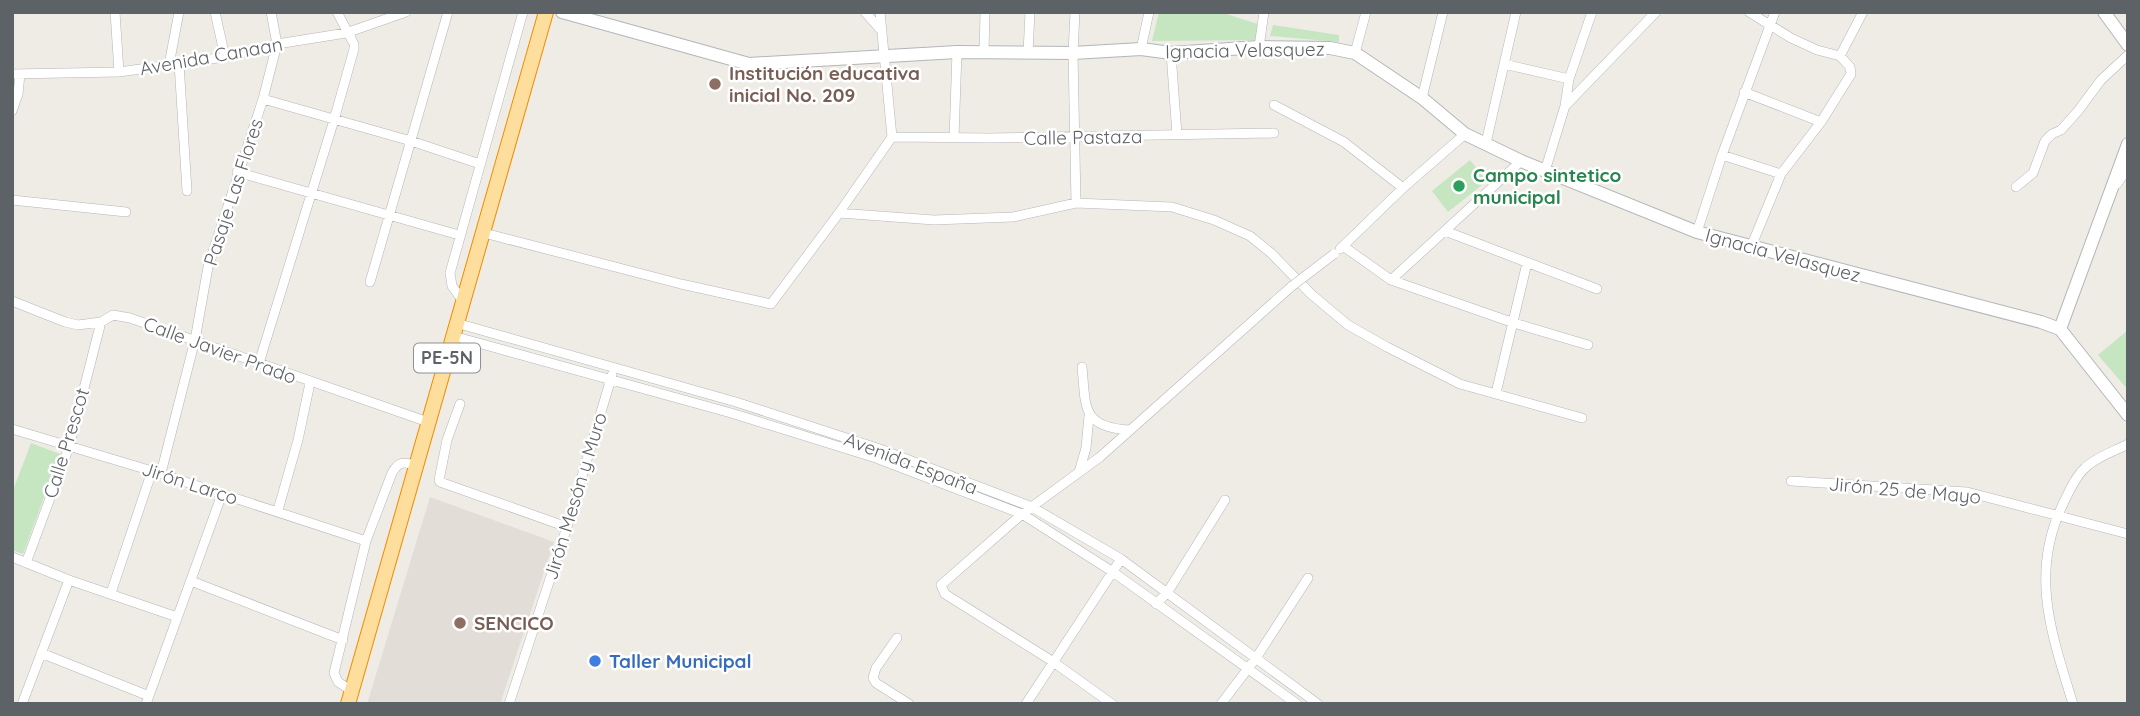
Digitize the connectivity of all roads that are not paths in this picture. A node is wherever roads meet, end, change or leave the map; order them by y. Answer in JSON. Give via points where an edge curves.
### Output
{"nodes":[{"id":1,"x":115,"y":12,"type":"edge"},
{"id":2,"x":178,"y":12,"type":"edge"},
{"id":3,"x":215,"y":12,"type":"edge"},
{"id":4,"x":271,"y":12,"type":"edge"},
{"id":5,"x":337,"y":12,"type":"edge"},
{"id":6,"x":405,"y":12,"type":"edge"},
{"id":7,"x":448,"y":12,"type":"edge"},
{"id":8,"x":523,"y":12,"type":"edge"},
{"id":9,"x":546,"y":12,"type":"edge"},
{"id":10,"x":562,"y":12,"type":"edge"},
{"id":11,"x":864,"y":12,"type":"edge"},
{"id":12,"x":880,"y":12,"type":"edge"},
{"id":13,"x":985,"y":12,"type":"edge"},
{"id":14,"x":1030,"y":12,"type":"edge"},
{"id":15,"x":1075,"y":12,"type":"edge"},
{"id":16,"x":1149,"y":12,"type":"edge"},
{"id":17,"x":1264,"y":12,"type":"edge"},
{"id":18,"x":1366,"y":12,"type":"edge"},
{"id":19,"x":1443,"y":12,"type":"edge"},
{"id":20,"x":1516,"y":12,"type":"edge"},
{"id":21,"x":1592,"y":12,"type":"edge"},
{"id":22,"x":1656,"y":12,"type":"edge"},
{"id":23,"x":1749,"y":12,"type":"edge"},
{"id":24,"x":1775,"y":12,"type":"edge"},
{"id":25,"x":1863,"y":12,"type":"edge"},
{"id":26,"x":2104,"y":12,"type":"edge"},
{"id":27,"x":1769,"y":24,"type":"junction"},
{"id":28,"x":880,"y":29,"type":"junction"},
{"id":29,"x":346,"y":33,"type":"junction"},
{"id":30,"x":277,"y":44,"type":"junction"},
{"id":31,"x":2128,"y":45,"type":"edge"},
{"id":32,"x":1259,"y":47,"type":"junction"},
{"id":33,"x":1141,"y":49,"type":"junction"},
{"id":34,"x":957,"y":52,"type":"junction"},
{"id":35,"x":984,"y":52,"type":"junction"},
{"id":36,"x":1028,"y":53,"type":"junction"},
{"id":37,"x":1073,"y":53,"type":"junction"},
{"id":38,"x":1171,"y":53,"type":"junction"},
{"id":39,"x":1355,"y":53,"type":"junction"},
{"id":40,"x":882,"y":55,"type":"junction"},
{"id":41,"x":2128,"y":55,"type":"edge"},
{"id":42,"x":1840,"y":56,"type":"junction"},
{"id":43,"x":225,"y":57,"type":"junction"},
{"id":44,"x":174,"y":64,"type":"junction"},
{"id":45,"x":1504,"y":64,"type":"junction"},
{"id":46,"x":119,"y":72,"type":"junction"},
{"id":47,"x":16,"y":74,"type":"edge"},
{"id":48,"x":1569,"y":79,"type":"junction"},
{"id":49,"x":1744,"y":92,"type":"junction"},
{"id":50,"x":1422,"y":98,"type":"junction"},
{"id":51,"x":263,"y":99,"type":"junction"},
{"id":52,"x":1274,"y":104,"type":"dead end"},
{"id":53,"x":1566,"y":106,"type":"junction"},
{"id":54,"x":12,"y":111,"type":"edge"},
{"id":55,"x":334,"y":120,"type":"junction"},
{"id":56,"x":1821,"y":122,"type":"junction"},
{"id":57,"x":1274,"y":133,"type":"dead end"},
{"id":58,"x":1177,"y":135,"type":"junction"},
{"id":59,"x":1465,"y":135,"type":"junction"},
{"id":60,"x":1075,"y":136,"type":"junction"},
{"id":61,"x":892,"y":137,"type":"junction"},
{"id":62,"x":954,"y":138,"type":"junction"},
{"id":63,"x":411,"y":141,"type":"junction"},
{"id":64,"x":1486,"y":143,"type":"junction"},
{"id":65,"x":2128,"y":145,"type":"edge"},
{"id":66,"x":1722,"y":155,"type":"junction"},
{"id":67,"x":1521,"y":162,"type":"junction"},
{"id":68,"x":480,"y":164,"type":"junction"},
{"id":69,"x":2128,"y":168,"type":"edge"},
{"id":70,"x":1545,"y":171,"type":"junction"},
{"id":71,"x":237,"y":172,"type":"junction"},
{"id":72,"x":1781,"y":174,"type":"junction"},
{"id":73,"x":2016,"y":187,"type":"dead end"},
{"id":74,"x":1403,"y":188,"type":"junction"},
{"id":75,"x":187,"y":191,"type":"dead end"},
{"id":76,"x":311,"y":194,"type":"junction"},
{"id":77,"x":2110,"y":195,"type":"junction"},
{"id":78,"x":12,"y":200,"type":"edge"},
{"id":79,"x":1076,"y":203,"type":"junction"},
{"id":80,"x":126,"y":212,"type":"dead end"},
{"id":81,"x":839,"y":214,"type":"junction"},
{"id":82,"x":387,"y":215,"type":"junction"},
{"id":83,"x":1445,"y":231,"type":"junction"},
{"id":84,"x":1697,"y":232,"type":"junction"},
{"id":85,"x":484,"y":233,"type":"junction"},
{"id":86,"x":459,"y":235,"type":"junction"},
{"id":87,"x":1343,"y":246,"type":"junction"},
{"id":88,"x":1751,"y":247,"type":"junction"},
{"id":89,"x":1527,"y":262,"type":"junction"},
{"id":90,"x":1391,"y":280,"type":"junction"},
{"id":91,"x":370,"y":282,"type":"dead end"},
{"id":92,"x":1597,"y":289,"type":"dead end"},
{"id":93,"x":12,"y":301,"type":"edge"},
{"id":94,"x":463,"y":301,"type":"junction"},
{"id":95,"x":100,"y":322,"type":"junction"},
{"id":96,"x":1514,"y":323,"type":"junction"},
{"id":97,"x":2060,"y":329,"type":"junction"},
{"id":98,"x":454,"y":330,"type":"junction"},
{"id":99,"x":195,"y":340,"type":"junction"},
{"id":100,"x":1588,"y":345,"type":"dead end"},
{"id":101,"x":259,"y":363,"type":"junction"},
{"id":102,"x":1082,"y":367,"type":"dead end"},
{"id":103,"x":614,"y":368,"type":"junction"},
{"id":104,"x":611,"y":380,"type":"junction"},
{"id":105,"x":310,"y":383,"type":"junction"},
{"id":106,"x":1496,"y":393,"type":"junction"},
{"id":107,"x":460,"y":404,"type":"dead end"},
{"id":108,"x":2128,"y":415,"type":"edge"},
{"id":109,"x":1090,"y":416,"type":"junction"},
{"id":110,"x":1582,"y":418,"type":"dead end"},
{"id":111,"x":427,"y":428,"type":"junction"},
{"id":112,"x":12,"y":429,"type":"edge"},
{"id":113,"x":1129,"y":430,"type":"junction"},
{"id":114,"x":447,"y":440,"type":"junction"},
{"id":115,"x":2128,"y":444,"type":"edge"},
{"id":116,"x":69,"y":447,"type":"junction"},
{"id":117,"x":416,"y":465,"type":"junction"},
{"id":118,"x":157,"y":472,"type":"junction"},
{"id":119,"x":1079,"y":473,"type":"junction"},
{"id":120,"x":1791,"y":481,"type":"dead end"},
{"id":121,"x":222,"y":494,"type":"junction"},
{"id":122,"x":1225,"y":500,"type":"dead end"},
{"id":123,"x":1032,"y":507,"type":"junction"},
{"id":124,"x":278,"y":510,"type":"junction"},
{"id":125,"x":1022,"y":514,"type":"junction"},
{"id":126,"x":2058,"y":515,"type":"junction"},
{"id":127,"x":567,"y":527,"type":"junction"},
{"id":128,"x":2128,"y":534,"type":"edge"},
{"id":129,"x":366,"y":541,"type":"junction"},
{"id":130,"x":12,"y":557,"type":"edge"},
{"id":131,"x":1121,"y":559,"type":"junction"},
{"id":132,"x":26,"y":563,"type":"junction"},
{"id":133,"x":1112,"y":572,"type":"junction"},
{"id":134,"x":1308,"y":578,"type":"dead end"},
{"id":135,"x":69,"y":580,"type":"junction"},
{"id":136,"x":191,"y":581,"type":"junction"},
{"id":137,"x":111,"y":593,"type":"junction"},
{"id":138,"x":1167,"y":593,"type":"junction"},
{"id":139,"x":1156,"y":604,"type":"junction"},
{"id":140,"x":177,"y":617,"type":"junction"},
{"id":141,"x":897,"y":638,"type":"dead end"},
{"id":142,"x":343,"y":640,"type":"junction"},
{"id":143,"x":41,"y":653,"type":"junction"},
{"id":144,"x":1256,"y":658,"type":"junction"},
{"id":145,"x":1052,"y":661,"type":"junction"},
{"id":146,"x":1247,"y":668,"type":"junction"},
{"id":147,"x":350,"y":697,"type":"edge"},
{"id":148,"x":148,"y":700,"type":"edge"},
{"id":149,"x":22,"y":704,"type":"edge"},
{"id":150,"x":509,"y":704,"type":"edge"},
{"id":151,"x":909,"y":704,"type":"edge"},
{"id":152,"x":1026,"y":704,"type":"edge"},
{"id":153,"x":1112,"y":704,"type":"edge"},
{"id":154,"x":1222,"y":704,"type":"edge"},
{"id":155,"x":1297,"y":704,"type":"edge"},
{"id":156,"x":1318,"y":704,"type":"edge"},
{"id":157,"x":2073,"y":704,"type":"edge"}],
"edges":[{"from":1,"to":46,"type":"street"},
{"from":2,"to":44,"type":"street"},
{"from":3,"to":43,"type":"street"},
{"from":4,"to":30,"type":"street"},
{"from":5,"to":29,"type":"street"},
{"from":6,"to":29,"type":"street","name":"Avenida Canaan"},
{"from":7,"to":63,"type":"street"},
{"from":8,"to":68,"type":"street"},
{"from":9,"to":85,"type":"highway","number":"PE-5N"},
{"from":10,"to":40,"type":"main road","name":"Ignacia Velasquez","via":[[749,64]]},
{"from":11,"to":28,"type":"street"},
{"from":12,"to":28,"type":"street"},
{"from":13,"to":35,"type":"street"},
{"from":14,"to":36,"type":"street"},
{"from":15,"to":37,"type":"street"},
{"from":16,"to":33,"type":"street"},
{"from":17,"to":32,"type":"street"},
{"from":18,"to":39,"type":"street"},
{"from":19,"to":50,"type":"street"},
{"from":20,"to":45,"type":"street"},
{"from":21,"to":48,"type":"street"},
{"from":22,"to":53,"type":"street"},
{"from":23,"to":27,"type":"street"},
{"from":24,"to":27,"type":"street"},
{"from":25,"to":42,"type":"street"},
{"from":26,"to":31,"type":"main road"},
{"from":27,"to":42,"type":"street","via":[[1817,50]]},
{"from":27,"to":49,"type":"street"},
{"from":28,"to":40,"type":"street"},
{"from":29,"to":30,"type":"street","name":"Avenida Canaan"},
{"from":29,"to":55,"type":"street","via":[[354,50]]},
{"from":30,"to":43,"type":"street","name":"Avenida Canaan"},
{"from":30,"to":51,"type":"street","name":"Pasaje Las Flores"},
{"from":32,"to":38,"type":"main road","name":"Ignacia Velasquez"},
{"from":32,"to":39,"type":"main road","name":"Ignacia Velasquez"},
{"from":33,"to":37,"type":"main road","name":"Ignacia Velasquez"},
{"from":33,"to":38,"type":"main road","name":"Ignacia Velasquez"},
{"from":34,"to":35,"type":"main road","name":"Ignacia Velasquez"},
{"from":34,"to":40,"type":"main road","name":"Ignacia Velasquez"},
{"from":34,"to":62,"type":"street"},
{"from":35,"to":36,"type":"main road","name":"Ignacia Velasquez"},
{"from":36,"to":37,"type":"main road","name":"Ignacia Velasquez"},
{"from":37,"to":60,"type":"street"},
{"from":38,"to":58,"type":"street"},
{"from":39,"to":50,"type":"main road","name":"Ignacia Velasquez"},
{"from":40,"to":61,"type":"street"},
{"from":41,"to":73,"type":"street","via":[[2061,130],[2045,141],[2033,173]]},
{"from":42,"to":56,"type":"street","via":[[1851,74]]},
{"from":43,"to":44,"type":"street","name":"Avenida Canaan"},
{"from":44,"to":46,"type":"street","name":"Avenida Canaan"},
{"from":44,"to":75,"type":"street"},
{"from":45,"to":48,"type":"street"},
{"from":45,"to":64,"type":"street"},
{"from":46,"to":47,"type":"street","name":"Avenida Canaan"},
{"from":47,"to":54,"type":"street","via":[[18,94]]},
{"from":48,"to":53,"type":"street"},
{"from":49,"to":56,"type":"street"},
{"from":49,"to":66,"type":"street"},
{"from":50,"to":59,"type":"main road","name":"Ignacia Velasquez"},
{"from":51,"to":55,"type":"street"},
{"from":51,"to":71,"type":"street","name":"Pasaje Las Flores"},
{"from":52,"to":74,"type":"street","via":[[1344,142]]},
{"from":53,"to":70,"type":"street"},
{"from":55,"to":63,"type":"street"},
{"from":55,"to":76,"type":"street"},
{"from":56,"to":72,"type":"street"},
{"from":57,"to":58,"type":"street","name":"Calle Pastaza"},
{"from":58,"to":60,"type":"street","name":"Calle Pastaza"},
{"from":59,"to":64,"type":"main road","name":"Ignacia Velasquez"},
{"from":59,"to":74,"type":"street"},
{"from":60,"to":62,"type":"street","name":"Calle Pastaza"},
{"from":60,"to":79,"type":"street"},
{"from":61,"to":62,"type":"street","name":"Calle Pastaza"},
{"from":61,"to":81,"type":"street"},
{"from":63,"to":68,"type":"street"},
{"from":63,"to":82,"type":"street"},
{"from":64,"to":67,"type":"main road","name":"Ignacia Velasquez"},
{"from":65,"to":77,"type":"main road"},
{"from":66,"to":72,"type":"street"},
{"from":66,"to":84,"type":"street"},
{"from":67,"to":70,"type":"main road","name":"Ignacia Velasquez"},
{"from":67,"to":83,"type":"street"},
{"from":68,"to":86,"type":"street"},
{"from":69,"to":77,"type":"street"},
{"from":70,"to":84,"type":"main road","name":"Ignacia Velasquez"},
{"from":71,"to":76,"type":"street"},
{"from":71,"to":99,"type":"street","name":"Pasaje Las Flores","via":[[208,267]]},
{"from":72,"to":88,"type":"street"},
{"from":74,"to":87,"type":"street"},
{"from":76,"to":82,"type":"street"},
{"from":76,"to":101,"type":"street"},
{"from":77,"to":97,"type":"main road"},
{"from":78,"to":80,"type":"street"},
{"from":79,"to":81,"type":"street","via":[[1013,217]]},
{"from":79,"to":106,"type":"street","via":[[1172,207],[1250,236],[1348,325],[1460,384]]},
{"from":81,"to":85,"type":"street","via":[[769,304]]},
{"from":82,"to":86,"type":"street"},
{"from":82,"to":91,"type":"street"},
{"from":83,"to":89,"type":"street"},
{"from":83,"to":90,"type":"street"},
{"from":84,"to":88,"type":"main road","name":"Ignacia Velasquez"},
{"from":85,"to":94,"type":"highway","number":"PE-5N"},
{"from":86,"to":94,"type":"street","via":[[449,280]]},
{"from":87,"to":90,"type":"street"},
{"from":87,"to":113,"type":"street","bridge":true},
{"from":88,"to":97,"type":"main road","name":"Ignacia Velasquez"},
{"from":89,"to":92,"type":"street"},
{"from":89,"to":96,"type":"street"},
{"from":90,"to":96,"type":"street"},
{"from":93,"to":95,"type":"street","name":"Calle Javier Prado","via":[[65,323]]},
{"from":94,"to":98,"type":"highway","number":"PE-5N"},
{"from":95,"to":99,"type":"street","name":"Calle Javier Prado","via":[[113,315],[130,318]]},
{"from":95,"to":116,"type":"street","name":"Calle Prescot"},
{"from":96,"to":100,"type":"street"},
{"from":96,"to":106,"type":"street"},
{"from":97,"to":108,"type":"main road"},
{"from":98,"to":103,"type":"street","name":"Avenida España"},
{"from":98,"to":104,"type":"street","name":"Avenida España"},
{"from":98,"to":111,"type":"highway","number":"PE-5N"},
{"from":99,"to":101,"type":"street","name":"Calle Javier Prado"},
{"from":99,"to":118,"type":"street","name":"Pasaje Las Flores"},
{"from":101,"to":105,"type":"street","name":"Calle Javier Prado"},
{"from":102,"to":109,"type":"street"},
{"from":103,"to":104,"type":"street","name":"Jirón Mesón y Muro"},
{"from":103,"to":123,"type":"street","name":"Avenida España","via":[[880,449]]},
{"from":104,"to":125,"type":"street","name":"Avenida España","via":[[876,458]]},
{"from":104,"to":127,"type":"street","name":"Jirón Mesón y Muro"},
{"from":105,"to":111,"type":"street","name":"Calle Javier Prado"},
{"from":105,"to":124,"type":"street"},
{"from":106,"to":110,"type":"street"},
{"from":107,"to":114,"type":"street"},
{"from":109,"to":113,"type":"street","via":[[1108,427]]},
{"from":109,"to":119,"type":"street"},
{"from":111,"to":114,"type":"street","name":"Calle Javier Prado"},
{"from":111,"to":117,"type":"highway","number":"PE-5N"},
{"from":112,"to":116,"type":"street","name":"Jirón Larco"},
{"from":113,"to":119,"type":"street"},
{"from":114,"to":127,"type":"street","via":[[439,480],[443,485]]},
{"from":115,"to":126,"type":"street","via":[[2086,467]]},
{"from":116,"to":118,"type":"street","name":"Jirón Larco"},
{"from":116,"to":132,"type":"street","name":"Calle Prescot"},
{"from":117,"to":129,"type":"street","via":[[398,464]]},
{"from":117,"to":147,"type":"highway","number":"PE-5N"},
{"from":118,"to":121,"type":"street","name":"Jirón Larco"},
{"from":118,"to":137,"type":"street","name":"Pasaje Las Flores"},
{"from":119,"to":123,"type":"street"},
{"from":120,"to":126,"type":"street","name":"Jirón 25 de Mayo","via":[[1967,492]]},
{"from":121,"to":124,"type":"street","name":"Jirón Larco"},
{"from":121,"to":136,"type":"street"},
{"from":122,"to":138,"type":"street"},
{"from":123,"to":125,"type":"street"},
{"from":123,"to":131,"type":"street","name":"Avenida España"},
{"from":124,"to":129,"type":"street","name":"Jirón Larco"},
{"from":125,"to":133,"type":"street","name":"Avenida España"},
{"from":125,"to":145,"type":"street","via":[[941,585],[944,594]]},
{"from":126,"to":128,"type":"street","name":"Jirón 25 de Mayo"},
{"from":126,"to":157,"type":"street","via":[[2044,579],[2053,640]]},
{"from":127,"to":150,"type":"street","name":"Jirón Mesón y Muro"},
{"from":129,"to":142,"type":"street"},
{"from":130,"to":132,"type":"street"},
{"from":131,"to":133,"type":"street"},
{"from":131,"to":138,"type":"street","name":"Avenida España"},
{"from":132,"to":135,"type":"street"},
{"from":133,"to":139,"type":"street","name":"Avenida España"},
{"from":133,"to":145,"type":"street"},
{"from":134,"to":144,"type":"street"},
{"from":135,"to":137,"type":"street"},
{"from":135,"to":143,"type":"street"},
{"from":136,"to":140,"type":"street"},
{"from":136,"to":142,"type":"street"},
{"from":137,"to":140,"type":"street"},
{"from":138,"to":139,"type":"street"},
{"from":138,"to":144,"type":"street","name":"Avenida España"},
{"from":139,"to":146,"type":"street","name":"Avenida España"},
{"from":140,"to":148,"type":"street"},
{"from":141,"to":151,"type":"street","via":[[873,678]]},
{"from":142,"to":147,"type":"street","via":[[334,677]]},
{"from":143,"to":148,"type":"street"},
{"from":143,"to":149,"type":"street"},
{"from":144,"to":146,"type":"street"},
{"from":144,"to":156,"type":"street","name":"Avenida España"},
{"from":145,"to":152,"type":"street"},
{"from":145,"to":153,"type":"street"},
{"from":146,"to":154,"type":"street"},
{"from":146,"to":155,"type":"street","name":"Avenida España"}]}
